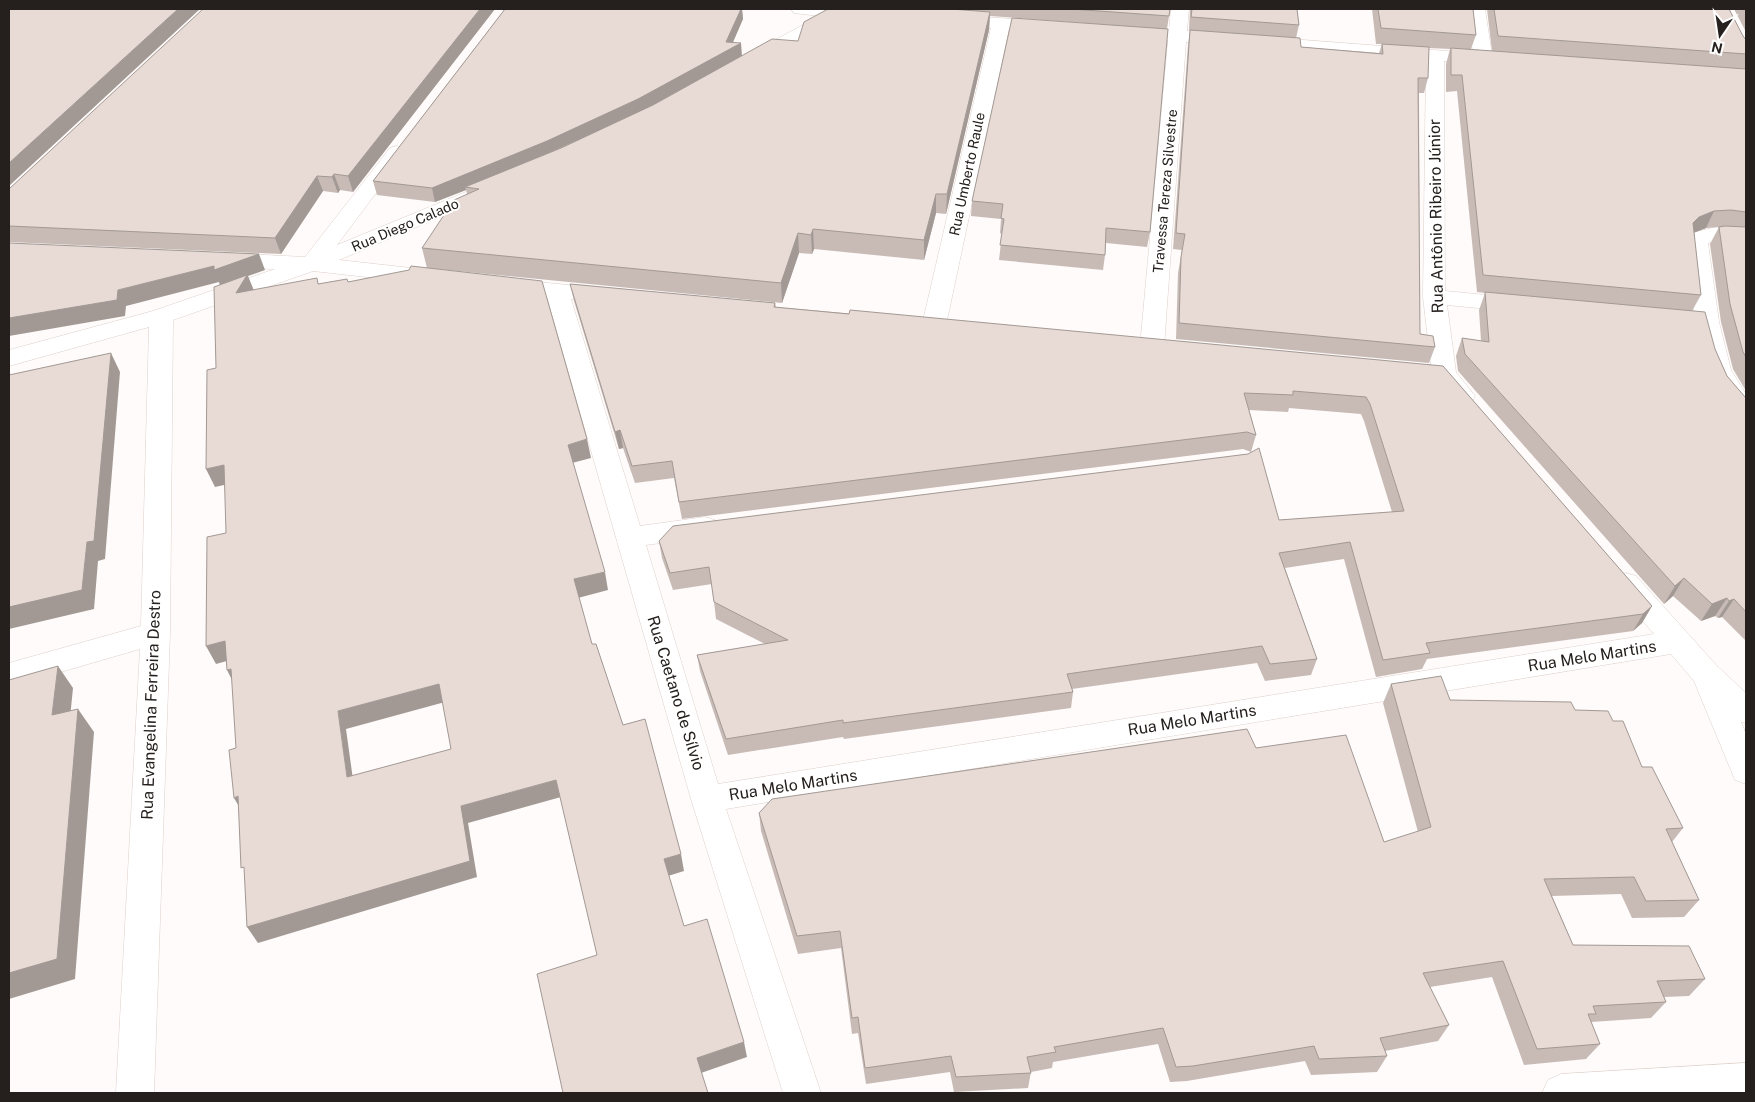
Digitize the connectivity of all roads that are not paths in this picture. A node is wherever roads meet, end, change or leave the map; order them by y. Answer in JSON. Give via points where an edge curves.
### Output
{"nodes":[{"id":1,"x":800,"y":9,"type":"edge"},
{"id":2,"x":1180,"y":9,"type":"edge"},
{"id":3,"x":1476,"y":9,"type":"edge"},
{"id":4,"x":842,"y":10,"type":"edge"},
{"id":5,"x":877,"y":14,"type":"edge"},
{"id":6,"x":934,"y":18,"type":"edge"},
{"id":7,"x":1001,"y":23,"type":"junction"},
{"id":8,"x":1060,"y":27,"type":"edge"},
{"id":9,"x":1109,"y":31,"type":"edge"},
{"id":10,"x":1178,"y":35,"type":"junction"},
{"id":11,"x":1435,"y":55,"type":"junction"},
{"id":12,"x":1483,"y":59,"type":"junction"},
{"id":13,"x":1502,"y":60,"type":"edge"},
{"id":14,"x":735,"y":70,"type":"edge"},
{"id":15,"x":406,"y":140,"type":"edge"},
{"id":16,"x":502,"y":184,"type":"edge"},
{"id":17,"x":1746,"y":238,"type":"edge"},
{"id":18,"x":204,"y":259,"type":"edge"},
{"id":19,"x":311,"y":264,"type":"junction"},
{"id":20,"x":448,"y":280,"type":"edge"},
{"id":21,"x":488,"y":284,"type":"edge"},
{"id":22,"x":557,"y":291,"type":"junction"},
{"id":23,"x":1434,"y":297,"type":"junction"},
{"id":24,"x":636,"y":298,"type":"edge"},
{"id":25,"x":1542,"y":307,"type":"edge"},
{"id":26,"x":161,"y":316,"type":"junction"},
{"id":27,"x":934,"y":325,"type":"edge"},
{"id":28,"x":1151,"y":347,"type":"edge"},
{"id":29,"x":9,"y":358,"type":"edge"},
{"id":30,"x":1746,"y":410,"type":"edge"},
{"id":31,"x":1476,"y":411,"type":"edge"},
{"id":32,"x":728,"y":524,"type":"edge"},
{"id":33,"x":629,"y":536,"type":"junction"},
{"id":34,"x":1612,"y":568,"type":"edge"},
{"id":35,"x":155,"y":633,"type":"junction"},
{"id":36,"x":1678,"y":642,"type":"junction"},
{"id":37,"x":1706,"y":674,"type":"junction"},
{"id":38,"x":9,"y":675,"type":"edge"},
{"id":39,"x":1746,"y":711,"type":"edge"},
{"id":40,"x":1746,"y":771,"type":"edge"},
{"id":41,"x":707,"y":799,"type":"junction"},
{"id":42,"x":1746,"y":1081,"type":"edge"},
{"id":43,"x":135,"y":1093,"type":"edge"},
{"id":44,"x":802,"y":1093,"type":"edge"},
{"id":45,"x":1561,"y":1093,"type":"edge"}],
"edges":[{"from":1,"to":4,"type":"street"},
{"from":2,"to":10,"type":"street","name":"Travessa Tereza Silvestre"},
{"from":3,"to":12,"type":"street"},
{"from":4,"to":5,"type":"street"},
{"from":4,"to":14,"type":"street"},
{"from":6,"to":7,"type":"street"},
{"from":7,"to":8,"type":"street"},
{"from":7,"to":27,"type":"street","name":"Rua Umberto Raule"},
{"from":9,"to":10,"type":"street"},
{"from":10,"to":11,"type":"street"},
{"from":10,"to":28,"type":"street","name":"Travessa Tereza Silvestre"},
{"from":11,"to":12,"type":"street"},
{"from":11,"to":23,"type":"street","name":"Rua Antônio Ribeiro Júnior"},
{"from":12,"to":13,"type":"street"},
{"from":15,"to":19,"type":"street"},
{"from":16,"to":19,"type":"street","name":"Rua Diego Calado"},
{"from":17,"to":30,"type":"street","via":[[1716,234],[1697,241],[1697,321],[1719,370]]},
{"from":18,"to":19,"type":"street"},
{"from":19,"to":20,"type":"street"},
{"from":19,"to":26,"type":"street","name":"Rua Diego Calado"},
{"from":21,"to":22,"type":"street"},
{"from":22,"to":24,"type":"street"},
{"from":22,"to":33,"type":"street","name":"Rua Caetano de Sílvio"},
{"from":23,"to":25,"type":"street"},
{"from":23,"to":31,"type":"street","name":"Rua Antônio Ribeiro Júnior","via":[[1434,373]]},
{"from":26,"to":29,"type":"street","name":"Rua Diego Calado"},
{"from":26,"to":35,"type":"street","name":"Rua Evangelina Ferreira Destro"},
{"from":32,"to":33,"type":"street"},
{"from":33,"to":41,"type":"street","name":"Rua Caetano de Sílvio"},
{"from":34,"to":36,"type":"street"},
{"from":35,"to":38,"type":"street"},
{"from":35,"to":43,"type":"street","name":"Rua Evangelina Ferreira Destro"},
{"from":36,"to":37,"type":"street"},
{"from":36,"to":41,"type":"street","name":"Rua Melo Martins"},
{"from":37,"to":39,"type":"street"},
{"from":37,"to":40,"type":"street"},
{"from":41,"to":44,"type":"street","name":"Rua Caetano de Sílvio"},
{"from":42,"to":45,"type":"street"}]}
